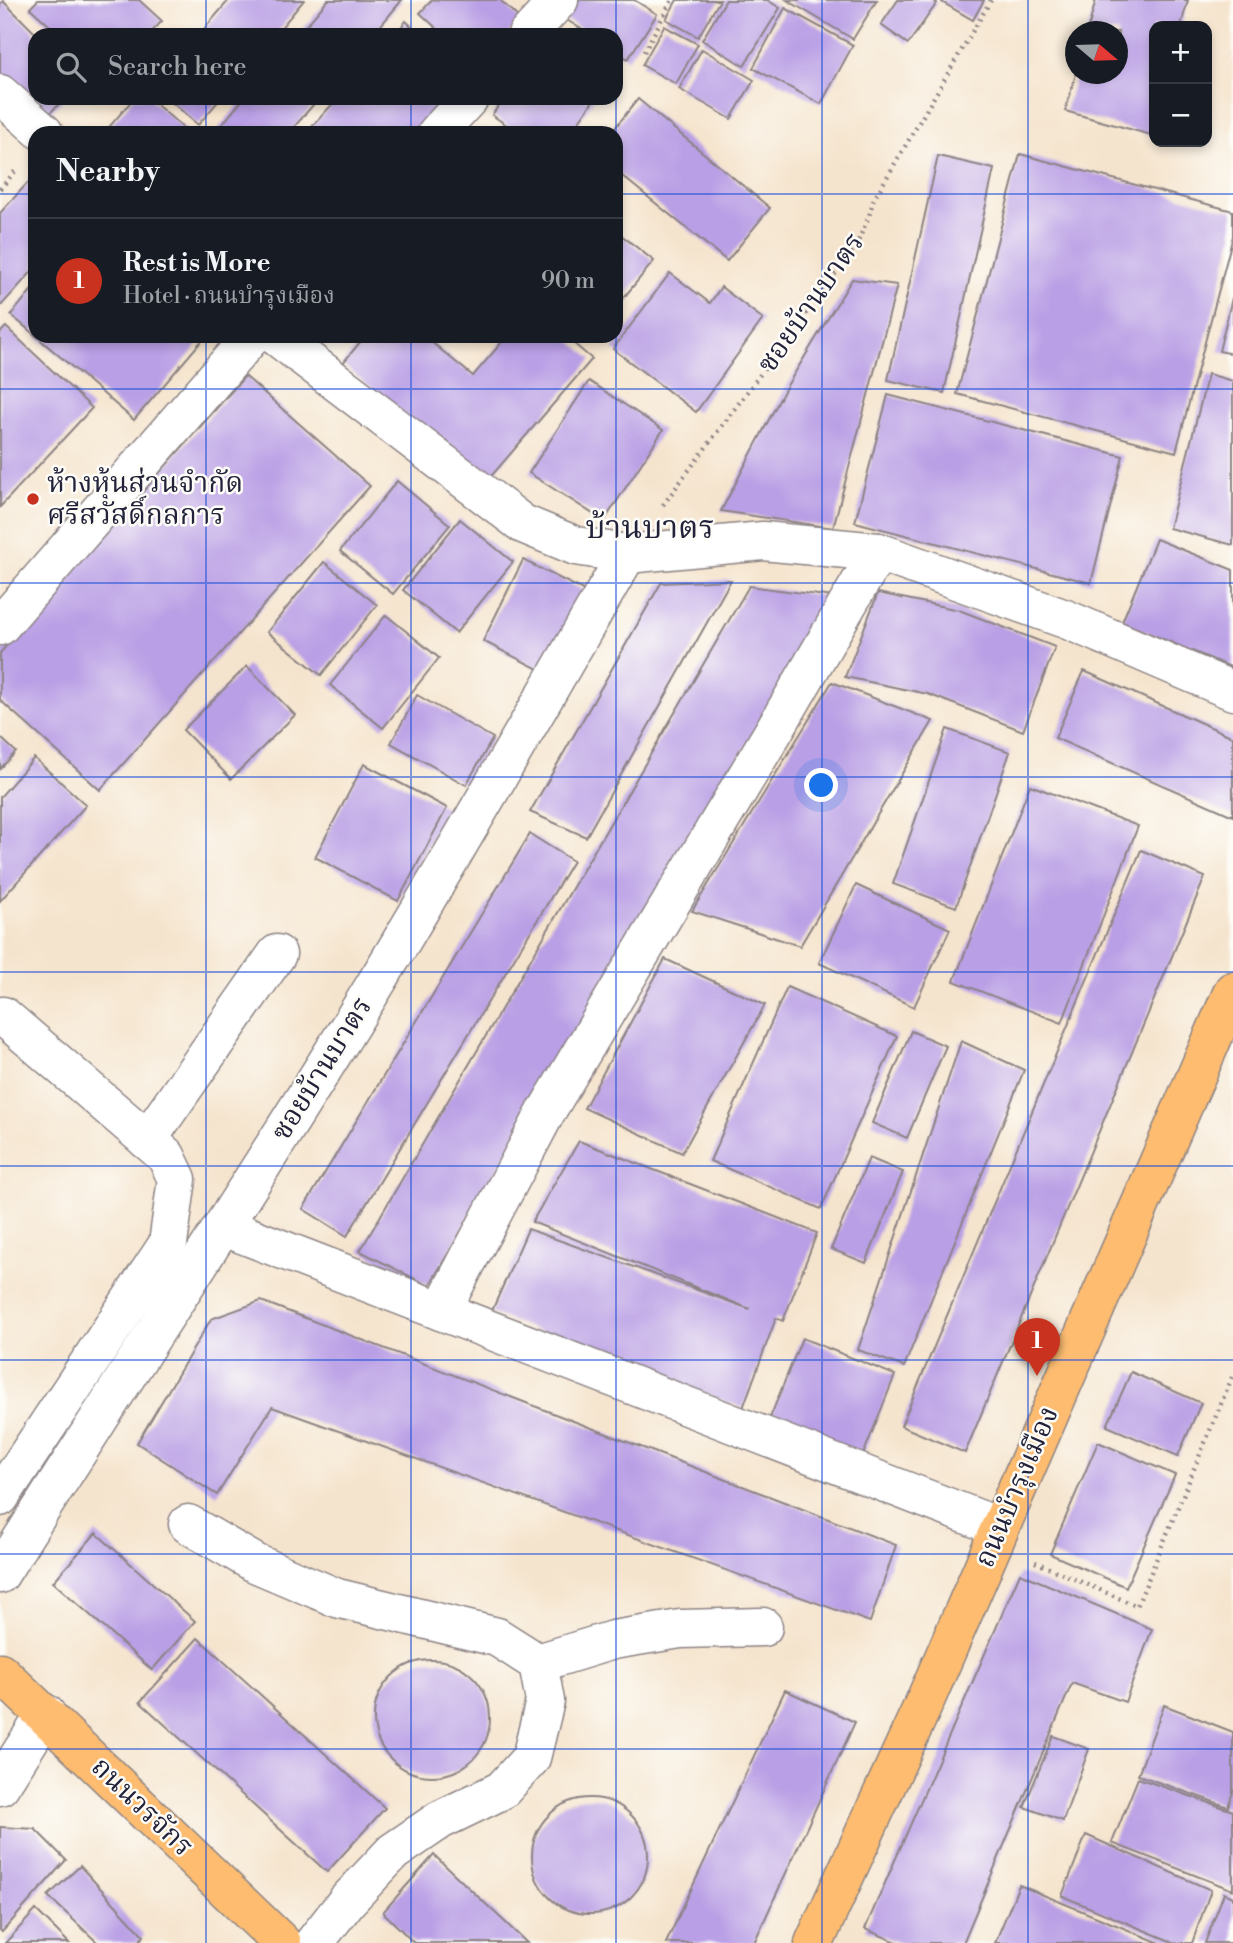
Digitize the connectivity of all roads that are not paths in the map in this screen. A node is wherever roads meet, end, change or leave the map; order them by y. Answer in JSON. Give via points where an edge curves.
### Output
{"nodes":[{"id":1,"x":559,"y":0,"type":"edge"},
{"id":2,"x":533,"y":28,"type":"edge"},
{"id":3,"x":0,"y":94,"type":"edge"},
{"id":4,"x":463,"y":105,"type":"edge"},
{"id":5,"x":36,"y":126,"type":"edge"},
{"id":6,"x":443,"y":126,"type":"edge"},
{"id":7,"x":245,"y":343,"type":"edge"},
{"id":8,"x":285,"y":343,"type":"edge"},
{"id":9,"x":878,"y":551,"type":"junction"},
{"id":10,"x":627,"y":554,"type":"junction"},
{"id":11,"x":0,"y":626,"type":"edge"},
{"id":12,"x":1233,"y":691,"type":"edge"},
{"id":13,"x":277,"y":954,"type":"dead end"},
{"id":14,"x":1233,"y":991,"type":"edge"},
{"id":15,"x":3,"y":1016,"type":"dead end"},
{"id":16,"x":147,"y":1140,"type":"junction"},
{"id":17,"x":224,"y":1227,"type":"junction"},
{"id":18,"x":441,"y":1311,"type":"junction"},
{"id":19,"x":0,"y":1497,"type":"edge"},
{"id":20,"x":188,"y":1524,"type":"dead end"},
{"id":21,"x":996,"y":1535,"type":"junction"},
{"id":22,"x":0,"y":1574,"type":"edge"},
{"id":23,"x":763,"y":1627,"type":"dead end"},
{"id":24,"x":538,"y":1663,"type":"junction"},
{"id":25,"x":0,"y":1672,"type":"edge"},
{"id":26,"x":46,"y":1714,"type":"junction"},
{"id":27,"x":0,"y":1786,"type":"edge"},
{"id":28,"x":822,"y":1941,"type":"edge"},
{"id":29,"x":282,"y":1943,"type":"edge"},
{"id":30,"x":314,"y":1943,"type":"edge"}],
"edges":[{"from":1,"to":2,"type":"street"},
{"from":3,"to":5,"type":"street"},
{"from":4,"to":6,"type":"street"},
{"from":7,"to":11,"type":"street"},
{"from":8,"to":10,"type":"street","via":[[523,524],[576,546]]},
{"from":9,"to":10,"type":"street","via":[[763,541]]},
{"from":9,"to":12,"type":"street","via":[[1068,620]]},
{"from":9,"to":18,"type":"street","via":[[546,1112]]},
{"from":10,"to":17,"type":"street","name":"ซอยบ้านบาตร","via":[[379,979]]},
{"from":13,"to":16,"type":"street"},
{"from":14,"to":21,"type":"main road","name":"ถนนบำรุงเมือง"},
{"from":15,"to":16,"type":"street"},
{"from":16,"to":19,"type":"street","via":[[166,1156],[177,1180],[168,1244]]},
{"from":17,"to":18,"type":"street"},
{"from":17,"to":22,"type":"street","name":"ซอยบ้านบาตร"},
{"from":18,"to":21,"type":"street"},
{"from":20,"to":24,"type":"street","via":[[255,1563],[337,1598],[497,1637]]},
{"from":21,"to":28,"type":"main road","name":"ถนนบำรุงเมือง"},
{"from":23,"to":24,"type":"street","via":[[680,1629],[613,1640]]},
{"from":24,"to":30,"type":"street","via":[[545,1701],[531,1758],[502,1790],[440,1821],[393,1852]]},
{"from":25,"to":26,"type":"main road","name":"ถนนวรจักร"},
{"from":26,"to":27,"type":"street"},
{"from":26,"to":29,"type":"main road","name":"ถนนวรจักร"}]}
